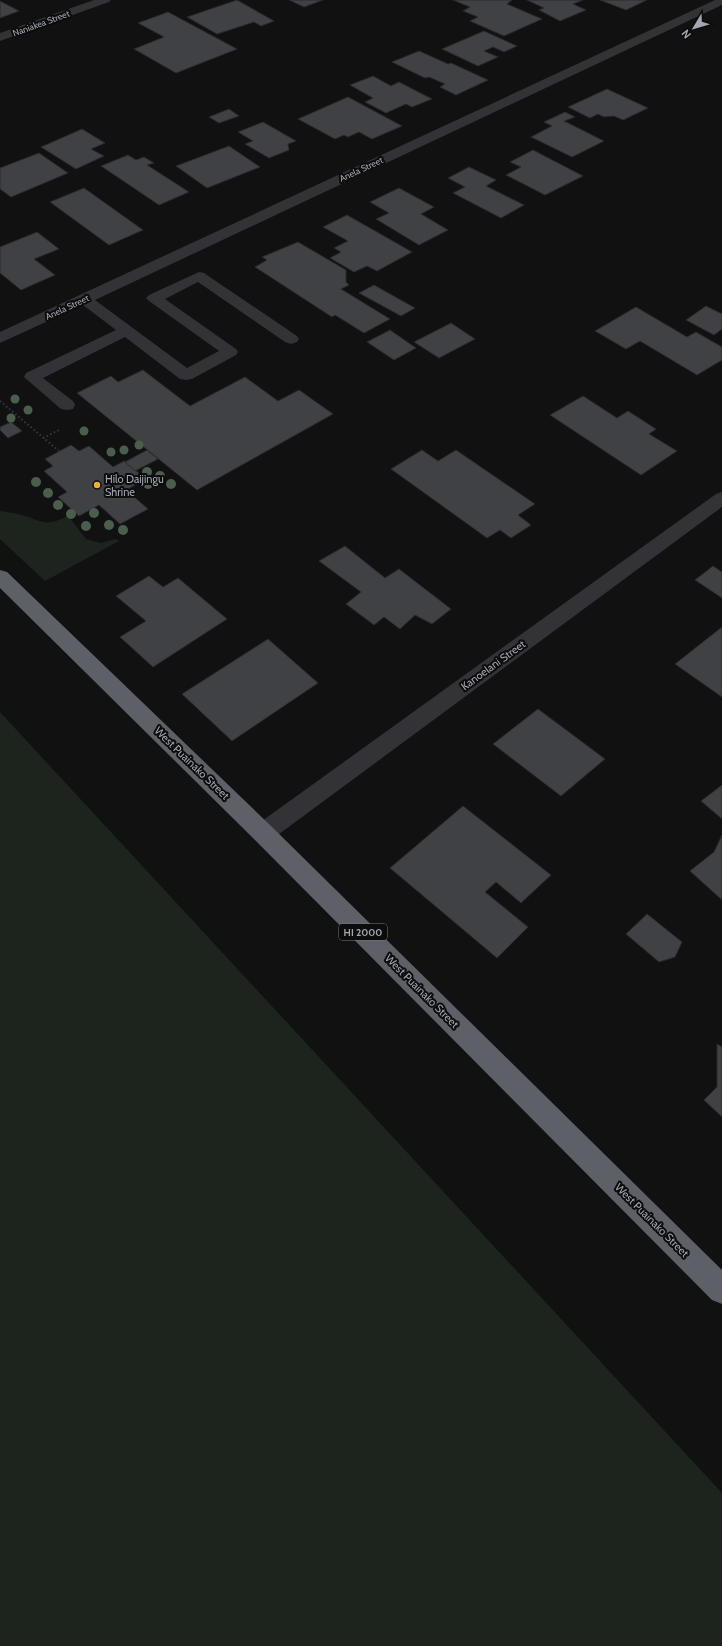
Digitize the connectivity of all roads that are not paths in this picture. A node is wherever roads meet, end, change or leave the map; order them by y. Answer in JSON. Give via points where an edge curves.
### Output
{"nodes":[{"id":1,"x":102,"y":0,"type":"edge"},
{"id":2,"x":722,"y":1,"type":"edge"},
{"id":3,"x":0,"y":37,"type":"edge"},
{"id":4,"x":84,"y":299,"type":"junction"},
{"id":5,"x":126,"y":331,"type":"junction"},
{"id":6,"x":0,"y":338,"type":"edge"},
{"id":7,"x":291,"y":339,"type":"dead end"},
{"id":8,"x":67,"y":405,"type":"dead end"},
{"id":9,"x":722,"y":498,"type":"edge"},
{"id":10,"x":0,"y":577,"type":"edge"},
{"id":11,"x":263,"y":833,"type":"junction"},
{"id":12,"x":722,"y":1290,"type":"edge"}],
"edges":[{"from":1,"to":3,"type":"street","name":"Naniakea Street"},
{"from":2,"to":4,"type":"street","name":"Anela Street"},
{"from":4,"to":5,"type":"street"},
{"from":4,"to":6,"type":"street","name":"Anela Street"},
{"from":5,"to":7,"type":"street","via":[[186,374],[230,352],[154,298],[199,276]]},
{"from":5,"to":8,"type":"street","via":[[32,377]]},
{"from":9,"to":11,"type":"street","name":"Kanoelani Street"},
{"from":10,"to":11,"type":"highway","name":"West Puainako Street","number":"HI 2000"},
{"from":11,"to":12,"type":"highway","name":"West Puainako Street","number":"HI 2000"}]}
